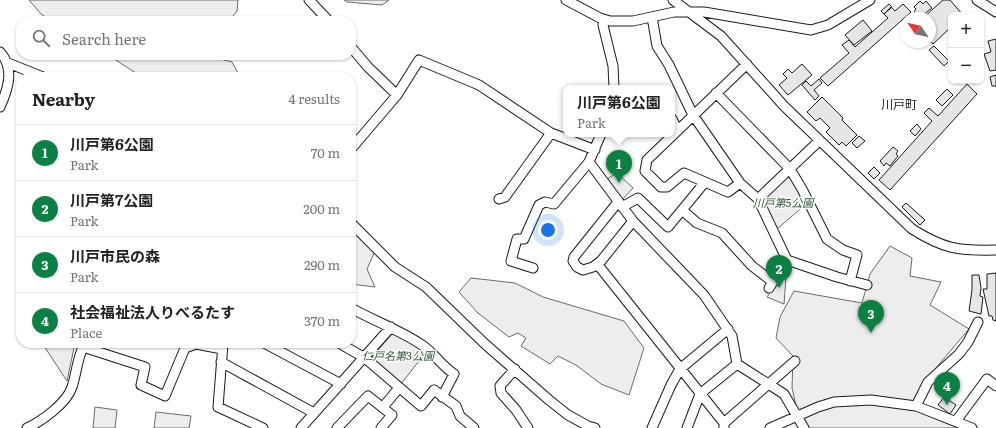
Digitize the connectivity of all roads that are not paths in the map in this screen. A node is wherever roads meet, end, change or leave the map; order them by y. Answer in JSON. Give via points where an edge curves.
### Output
{"nodes":[{"id":1,"x":310,"y":0,"type":"edge"},
{"id":2,"x":566,"y":0,"type":"edge"},
{"id":3,"x":673,"y":0,"type":"edge"},
{"id":4,"x":870,"y":0,"type":"edge"},
{"id":5,"x":977,"y":0,"type":"edge"},
{"id":6,"x":688,"y":12,"type":"junction"},
{"id":7,"x":996,"y":12,"type":"edge"},
{"id":8,"x":324,"y":16,"type":"edge"},
{"id":9,"x":652,"y":17,"type":"junction"},
{"id":10,"x":603,"y":25,"type":"dead end"},
{"id":11,"x":0,"y":52,"type":"edge"},
{"id":12,"x":356,"y":53,"type":"edge"},
{"id":13,"x":8,"y":64,"type":"junction"},
{"id":14,"x":747,"y":64,"type":"junction"},
{"id":15,"x":30,"y":72,"type":"edge"},
{"id":16,"x":614,"y":85,"type":"edge"},
{"id":17,"x":716,"y":93,"type":"junction"},
{"id":18,"x":396,"y":95,"type":"junction"},
{"id":19,"x":0,"y":107,"type":"edge"},
{"id":20,"x":693,"y":115,"type":"junction"},
{"id":21,"x":675,"y":124,"type":"edge"},
{"id":22,"x":678,"y":129,"type":"junction"},
{"id":23,"x":675,"y":132,"type":"edge"},
{"id":24,"x":551,"y":133,"type":"junction"},
{"id":25,"x":600,"y":137,"type":"edge"},
{"id":26,"x":670,"y":137,"type":"edge"},
{"id":27,"x":819,"y":141,"type":"junction"},
{"id":28,"x":356,"y":143,"type":"edge"},
{"id":29,"x":595,"y":150,"type":"junction"},
{"id":30,"x":589,"y":162,"type":"junction"},
{"id":31,"x":790,"y":169,"type":"junction"},
{"id":32,"x":706,"y":182,"type":"junction"},
{"id":33,"x":740,"y":183,"type":"junction"},
{"id":34,"x":499,"y":199,"type":"dead end"},
{"id":35,"x":758,"y":199,"type":"junction"},
{"id":36,"x":620,"y":205,"type":"junction"},
{"id":37,"x":682,"y":210,"type":"junction"},
{"id":38,"x":633,"y":221,"type":"junction"},
{"id":39,"x":356,"y":228,"type":"edge"},
{"id":40,"x":996,"y":250,"type":"edge"},
{"id":41,"x":787,"y":260,"type":"junction"},
{"id":42,"x":598,"y":265,"type":"junction"},
{"id":43,"x":533,"y":268,"type":"dead end"},
{"id":44,"x":850,"y":281,"type":"junction"},
{"id":45,"x":867,"y":285,"type":"dead end"},
{"id":46,"x":356,"y":310,"type":"edge"},
{"id":47,"x":978,"y":322,"type":"dead end"},
{"id":48,"x":391,"y":328,"type":"junction"},
{"id":49,"x":728,"y":329,"type":"junction"},
{"id":50,"x":82,"y":348,"type":"edge"},
{"id":51,"x":92,"y":348,"type":"edge"},
{"id":52,"x":185,"y":348,"type":"edge"},
{"id":53,"x":223,"y":348,"type":"edge"},
{"id":54,"x":277,"y":348,"type":"edge"},
{"id":55,"x":348,"y":348,"type":"edge"},
{"id":56,"x":365,"y":358,"type":"junction"},
{"id":57,"x":795,"y":361,"type":"dead end"},
{"id":58,"x":221,"y":362,"type":"junction"},
{"id":59,"x":737,"y":364,"type":"junction"},
{"id":60,"x":515,"y":369,"type":"junction"},
{"id":61,"x":680,"y":369,"type":"junction"},
{"id":62,"x":341,"y":384,"type":"junction"},
{"id":63,"x":769,"y":385,"type":"junction"},
{"id":64,"x":996,"y":386,"type":"edge"},
{"id":65,"x":399,"y":388,"type":"junction"},
{"id":66,"x":700,"y":394,"type":"junction"},
{"id":67,"x":442,"y":397,"type":"junction"},
{"id":68,"x":916,"y":406,"type":"junction"},
{"id":69,"x":383,"y":407,"type":"junction"},
{"id":70,"x":314,"y":413,"type":"junction"},
{"id":71,"x":798,"y":415,"type":"junction"},
{"id":72,"x":956,"y":421,"type":"junction"},
{"id":73,"x":245,"y":425,"type":"edge"},
{"id":74,"x":724,"y":425,"type":"edge"},
{"id":75,"x":27,"y":428,"type":"edge"},
{"id":76,"x":263,"y":428,"type":"edge"},
{"id":77,"x":301,"y":428,"type":"edge"},
{"id":78,"x":337,"y":428,"type":"edge"},
{"id":79,"x":381,"y":428,"type":"edge"},
{"id":80,"x":474,"y":428,"type":"edge"},
{"id":81,"x":528,"y":428,"type":"edge"},
{"id":82,"x":595,"y":428,"type":"edge"},
{"id":83,"x":652,"y":428,"type":"edge"},
{"id":84,"x":687,"y":428,"type":"edge"},
{"id":85,"x":770,"y":428,"type":"edge"},
{"id":86,"x":804,"y":428,"type":"edge"},
{"id":87,"x":972,"y":428,"type":"edge"}],
"edges":[{"from":1,"to":8,"type":"street"},
{"from":2,"to":9,"type":"street","via":[[610,21],[633,21]]},
{"from":3,"to":6,"type":"street"},
{"from":4,"to":6,"type":"street","via":[[828,25],[811,30],[738,16]]},
{"from":5,"to":7,"type":"street"},
{"from":6,"to":9,"type":"street"},
{"from":6,"to":14,"type":"street","via":[[721,36]]},
{"from":9,"to":20,"type":"street","via":[[657,46],[670,65]]},
{"from":10,"to":16,"type":"street","via":[[613,66]]},
{"from":11,"to":13,"type":"street"},
{"from":12,"to":18,"type":"street"},
{"from":13,"to":15,"type":"street"},
{"from":13,"to":19,"type":"street","via":[[8,85]]},
{"from":14,"to":17,"type":"street"},
{"from":14,"to":27,"type":"street"},
{"from":17,"to":20,"type":"street"},
{"from":17,"to":31,"type":"street"},
{"from":18,"to":24,"type":"street","via":[[419,60],[478,85]]},
{"from":18,"to":28,"type":"street"},
{"from":20,"to":22,"type":"street"},
{"from":20,"to":33,"type":"street"},
{"from":21,"to":22,"type":"street"},
{"from":22,"to":23,"type":"street"},
{"from":24,"to":29,"type":"street"},
{"from":24,"to":34,"type":"street","via":[[505,197]]},
{"from":25,"to":29,"type":"street"},
{"from":26,"to":32,"type":"street","via":[[647,160],[645,171],[660,187],[667,187],[684,173]]},
{"from":27,"to":31,"type":"street"},
{"from":27,"to":40,"type":"street","via":[[900,219],[921,235],[952,249]]},
{"from":29,"to":30,"type":"street"},
{"from":30,"to":36,"type":"street"},
{"from":30,"to":43,"type":"street","via":[[554,204],[545,202],[539,205],[524,239],[517,239],[511,261]]},
{"from":31,"to":35,"type":"street"},
{"from":31,"to":44,"type":"street","via":[[827,240],[857,255]]},
{"from":32,"to":33,"type":"street","via":[[728,192]]},
{"from":32,"to":37,"type":"street"},
{"from":33,"to":35,"type":"street"},
{"from":35,"to":41,"type":"street"},
{"from":36,"to":37,"type":"street","via":[[638,198],[668,227]]},
{"from":36,"to":38,"type":"street"},
{"from":36,"to":42,"type":"street","via":[[573,260],[577,267],[584,270]]},
{"from":37,"to":41,"type":"street","via":[[697,222],[722,233],[771,285]]},
{"from":38,"to":42,"type":"street"},
{"from":38,"to":49,"type":"street","via":[[704,295]]},
{"from":39,"to":60,"type":"street","via":[[394,267],[426,287]]},
{"from":41,"to":44,"type":"street"},
{"from":42,"to":61,"type":"street"},
{"from":44,"to":45,"type":"street"},
{"from":46,"to":48,"type":"street"},
{"from":47,"to":68,"type":"street","via":[[959,354],[928,382]]},
{"from":48,"to":56,"type":"street"},
{"from":48,"to":67,"type":"street","via":[[424,346],[454,374]]},
{"from":49,"to":59,"type":"street","via":[[732,336]]},
{"from":49,"to":61,"type":"street"},
{"from":50,"to":75,"type":"street","via":[[67,397],[43,419]]},
{"from":51,"to":52,"type":"street","via":[[145,367],[141,384],[165,396]]},
{"from":53,"to":58,"type":"street"},
{"from":54,"to":62,"type":"street"},
{"from":55,"to":56,"type":"street"},
{"from":56,"to":62,"type":"street"},
{"from":56,"to":65,"type":"street"},
{"from":57,"to":63,"type":"street"},
{"from":58,"to":70,"type":"street"},
{"from":58,"to":73,"type":"street","via":[[218,407]]},
{"from":59,"to":63,"type":"street"},
{"from":59,"to":66,"type":"street"},
{"from":60,"to":81,"type":"street","via":[[500,386],[501,393]]},
{"from":60,"to":82,"type":"street","via":[[568,415]]},
{"from":61,"to":66,"type":"street"},
{"from":61,"to":83,"type":"street"},
{"from":62,"to":70,"type":"street"},
{"from":63,"to":71,"type":"street","via":[[784,394]]},
{"from":63,"to":74,"type":"street"},
{"from":64,"to":72,"type":"street","via":[[988,379]]},
{"from":65,"to":67,"type":"street","via":[[421,406],[434,390]]},
{"from":65,"to":69,"type":"street"},
{"from":66,"to":74,"type":"street"},
{"from":66,"to":84,"type":"street"},
{"from":67,"to":80,"type":"street","via":[[456,406],[460,416]]},
{"from":68,"to":71,"type":"street","via":[[854,400],[834,402]]},
{"from":68,"to":72,"type":"street"},
{"from":69,"to":78,"type":"street","via":[[368,396]]},
{"from":69,"to":79,"type":"street","via":[[392,415]]},
{"from":70,"to":77,"type":"street"},
{"from":71,"to":85,"type":"street"},
{"from":71,"to":86,"type":"street"},
{"from":72,"to":87,"type":"street"},
{"from":73,"to":76,"type":"street"}]}
